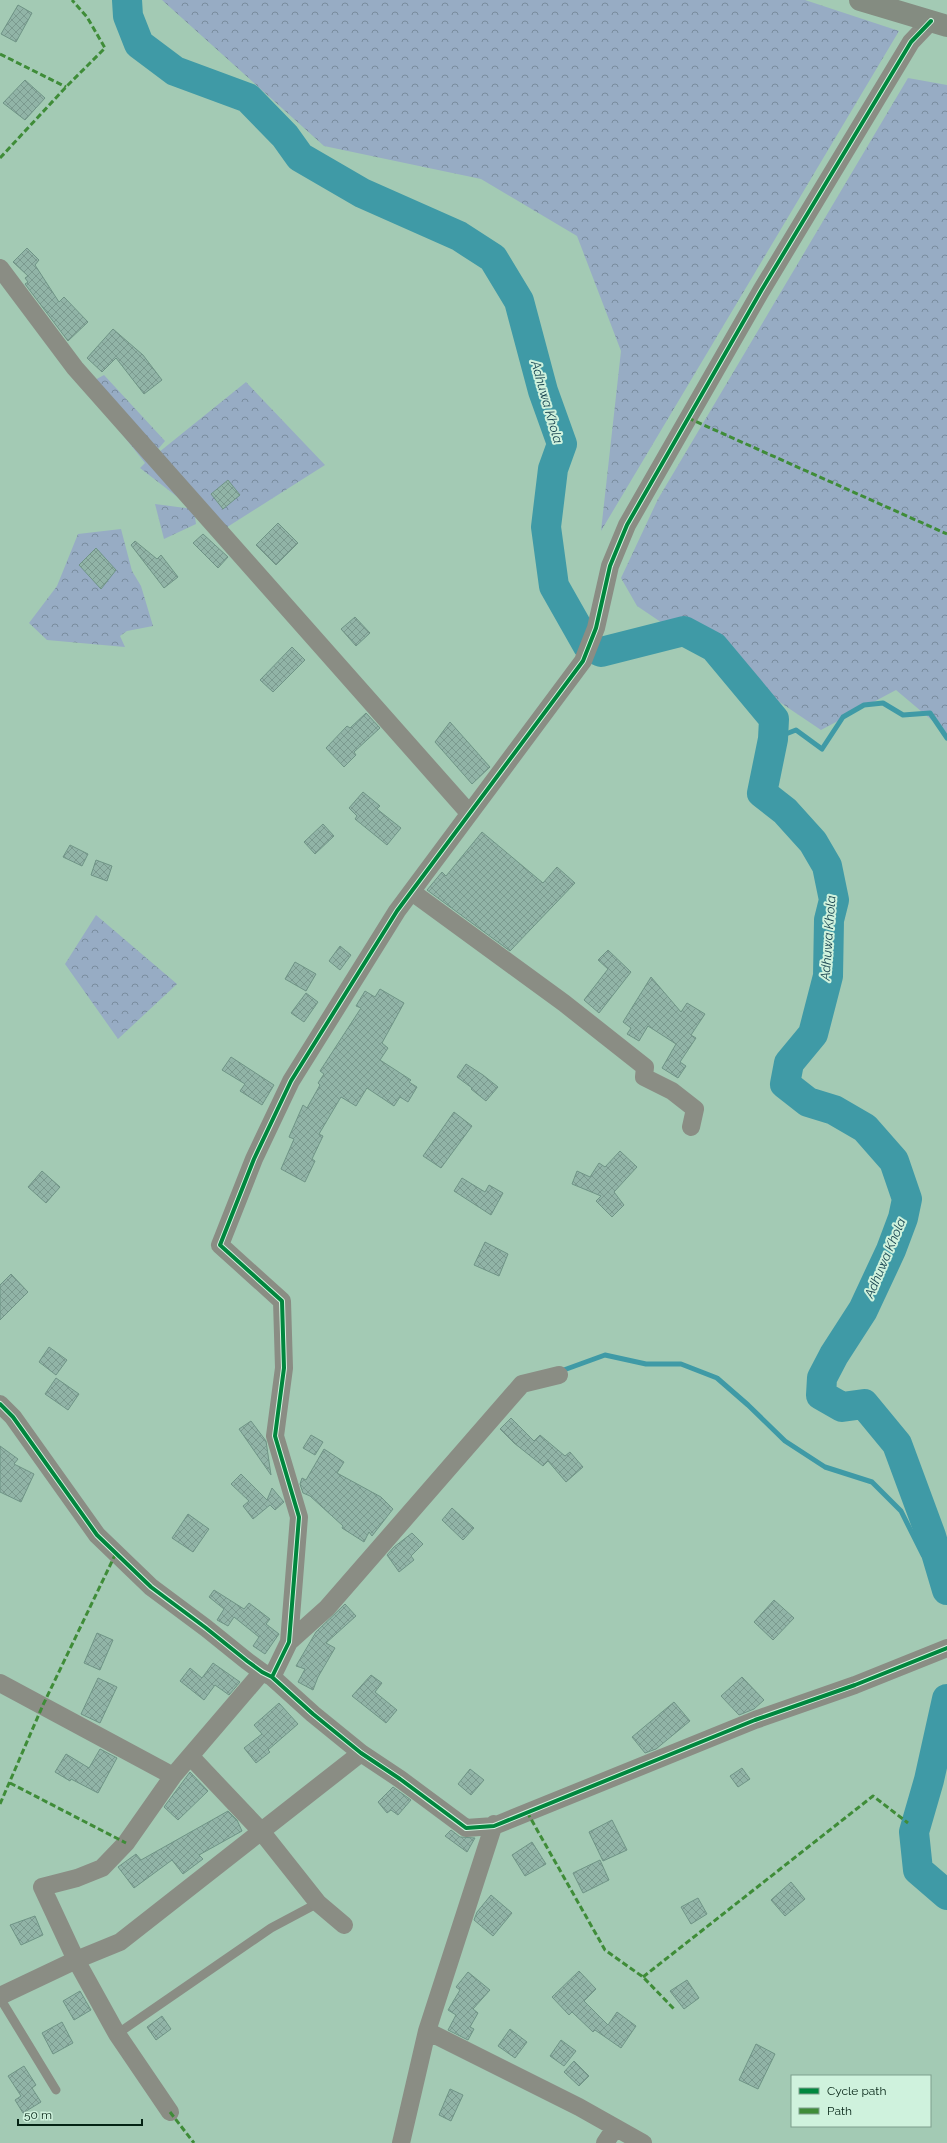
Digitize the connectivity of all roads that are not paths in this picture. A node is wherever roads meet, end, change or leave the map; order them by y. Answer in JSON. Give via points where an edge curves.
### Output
{"nodes":[{"id":1,"x":860,"y":0,"type":"edge"},
{"id":2,"x":939,"y":24,"type":"edge"},
{"id":3,"x":0,"y":268,"type":"edge"},
{"id":4,"x":469,"y":813,"type":"junction"},
{"id":5,"x":412,"y":892,"type":"junction"},
{"id":6,"x":691,"y":1128,"type":"dead end"},
{"id":7,"x":559,"y":1375,"type":"dead end"},
{"id":8,"x":0,"y":1404,"type":"edge"},
{"id":9,"x":289,"y":1642,"type":"junction"},
{"id":10,"x":946,"y":1648,"type":"edge"},
{"id":11,"x":267,"y":1675,"type":"junction"},
{"id":12,"x":0,"y":1683,"type":"edge"},
{"id":13,"x":361,"y":1753,"type":"junction"},
{"id":14,"x":191,"y":1757,"type":"junction"},
{"id":15,"x":173,"y":1776,"type":"junction"},
{"id":16,"x":494,"y":1824,"type":"junction"},
{"id":17,"x":261,"y":1831,"type":"junction"},
{"id":18,"x":318,"y":1903,"type":"junction"},
{"id":19,"x":344,"y":1924,"type":"dead end"},
{"id":20,"x":76,"y":1960,"type":"junction"},
{"id":21,"x":0,"y":1997,"type":"edge"},
{"id":22,"x":427,"y":2031,"type":"junction"},
{"id":23,"x":116,"y":2034,"type":"junction"},
{"id":24,"x":56,"y":2090,"type":"dead end"},
{"id":25,"x":170,"y":2112,"type":"dead end"},
{"id":26,"x":615,"y":2128,"type":"junction"},
{"id":27,"x":401,"y":2143,"type":"edge"},
{"id":28,"x":605,"y":2143,"type":"edge"},
{"id":29,"x":642,"y":2143,"type":"edge"}],
"edges":[{"from":1,"to":2,"type":"street"},
{"from":2,"to":4,"type":"street","via":[[911,42],[761,291],[627,525],[610,566],[596,628],[583,661]]},
{"from":3,"to":4,"type":"street","via":[[75,368]]},
{"from":4,"to":5,"type":"street"},
{"from":5,"to":6,"type":"street","via":[[564,1003],[645,1067],[644,1077],[672,1091],[695,1109]]},
{"from":5,"to":9,"type":"street","via":[[397,911],[291,1081],[254,1159],[220,1245],[282,1301],[284,1368],[275,1436],[298,1518]]},
{"from":7,"to":9,"type":"street","via":[[522,1384],[327,1608]]},
{"from":8,"to":11,"type":"street","via":[[13,1417],[97,1535],[151,1587]]},
{"from":9,"to":11,"type":"street"},
{"from":10,"to":16,"type":"street","via":[[855,1686],[755,1720]]},
{"from":11,"to":13,"type":"street"},
{"from":11,"to":14,"type":"street"},
{"from":12,"to":15,"type":"street"},
{"from":13,"to":16,"type":"street","via":[[466,1828]]},
{"from":13,"to":17,"type":"street"},
{"from":14,"to":15,"type":"street"},
{"from":14,"to":17,"type":"street"},
{"from":15,"to":20,"type":"street","via":[[126,1843],[102,1868],[42,1887]]},
{"from":16,"to":22,"type":"street"},
{"from":17,"to":18,"type":"street"},
{"from":17,"to":20,"type":"street","via":[[120,1942]]},
{"from":18,"to":19,"type":"street"},
{"from":18,"to":23,"type":"lane","via":[[271,1928]]},
{"from":20,"to":21,"type":"street"},
{"from":20,"to":23,"type":"street"},
{"from":21,"to":24,"type":"lane"},
{"from":22,"to":26,"type":"street","via":[[496,2064]]},
{"from":22,"to":27,"type":"street"},
{"from":23,"to":25,"type":"street"},
{"from":26,"to":28,"type":"street"},
{"from":26,"to":29,"type":"street"}]}
